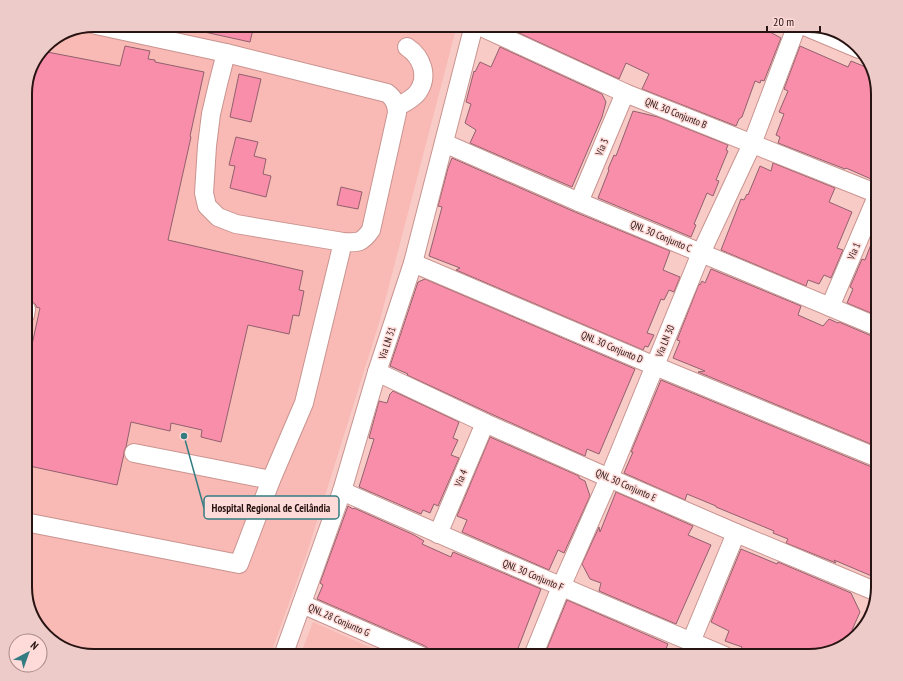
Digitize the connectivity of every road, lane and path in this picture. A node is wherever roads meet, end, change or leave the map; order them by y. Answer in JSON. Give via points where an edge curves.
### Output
{"nodes":[{"id":1,"x":128,"y":32,"type":"edge"},
{"id":2,"x":473,"y":32,"type":"edge"},
{"id":3,"x":490,"y":32,"type":"edge"},
{"id":4,"x":794,"y":32,"type":"edge"},
{"id":5,"x":821,"y":33,"type":"edge"},
{"id":6,"x":843,"y":42,"type":"edge"},
{"id":7,"x":407,"y":47,"type":"dead end"},
{"id":8,"x":226,"y":53,"type":"junction"},
{"id":9,"x":625,"y":93,"type":"junction"},
{"id":10,"x":397,"y":107,"type":"junction"},
{"id":11,"x":444,"y":143,"type":"junction"},
{"id":12,"x":752,"y":144,"type":"junction"},
{"id":13,"x":871,"y":191,"type":"edge"},
{"id":14,"x":579,"y":202,"type":"junction"},
{"id":15,"x":871,"y":210,"type":"edge"},
{"id":16,"x":343,"y":242,"type":"junction"},
{"id":17,"x":701,"y":253,"type":"junction"},
{"id":18,"x":413,"y":263,"type":"junction"},
{"id":19,"x":830,"y":307,"type":"junction"},
{"id":20,"x":871,"y":324,"type":"edge"},
{"id":21,"x":655,"y":366,"type":"junction"},
{"id":22,"x":377,"y":372,"type":"junction"},
{"id":23,"x":485,"y":423,"type":"junction"},
{"id":24,"x":134,"y":452,"type":"dead end"},
{"id":25,"x":871,"y":455,"type":"edge"},
{"id":26,"x":609,"y":478,"type":"junction"},
{"id":27,"x":271,"y":480,"type":"junction"},
{"id":28,"x":342,"y":491,"type":"junction"},
{"id":29,"x":32,"y":523,"type":"edge"},
{"id":30,"x":736,"y":533,"type":"junction"},
{"id":31,"x":438,"y":534,"type":"junction"},
{"id":32,"x":561,"y":587,"type":"junction"},
{"id":33,"x":871,"y":589,"type":"edge"},
{"id":34,"x":302,"y":604,"type":"junction"},
{"id":35,"x":691,"y":642,"type":"junction"},
{"id":36,"x":286,"y":649,"type":"edge"},
{"id":37,"x":404,"y":649,"type":"edge"},
{"id":38,"x":536,"y":649,"type":"edge"},
{"id":39,"x":708,"y":649,"type":"edge"}],
"edges":[{"from":1,"to":8,"type":"street"},
{"from":2,"to":11,"type":"street","name":"Via LN 31"},
{"from":3,"to":9,"type":"street","name":"QNL 30 Conjunto B"},
{"from":4,"to":12,"type":"street","name":"Via LN 30"},
{"from":5,"to":6,"type":"street"},
{"from":7,"to":10,"type":"street","via":[[422,64],[423,78],[418,92]]},
{"from":8,"to":10,"type":"street","via":[[386,93],[393,98]]},
{"from":8,"to":16,"type":"street","via":[[211,114],[207,146],[204,193],[207,206],[218,217],[236,224]]},
{"from":9,"to":12,"type":"street","name":"QNL 30 Conjunto B"},
{"from":9,"to":14,"type":"street","name":"Via 3"},
{"from":10,"to":16,"type":"street","via":[[398,113],[371,230],[361,241]]},
{"from":11,"to":14,"type":"street","name":"QNL 30 Conjunto C"},
{"from":11,"to":18,"type":"street","name":"Via LN 31"},
{"from":12,"to":13,"type":"street","name":"QNL 30 Conjunto B"},
{"from":12,"to":17,"type":"street","name":"Via LN 30"},
{"from":14,"to":17,"type":"street","name":"QNL 30 Conjunto C"},
{"from":15,"to":19,"type":"street","name":"Via 1"},
{"from":16,"to":27,"type":"street","via":[[304,403]]},
{"from":17,"to":19,"type":"street","name":"QNL 30 Conjunto C"},
{"from":17,"to":21,"type":"street","name":"Via LN 30"},
{"from":18,"to":21,"type":"street","name":"QNL 30 Conjunto D"},
{"from":18,"to":22,"type":"street","name":"Via LN 31"},
{"from":19,"to":20,"type":"street","name":"QNL 30 Conjunto C"},
{"from":21,"to":25,"type":"street","name":"QNL 30 Conjunto D"},
{"from":21,"to":26,"type":"street","name":"Via LN 30"},
{"from":22,"to":23,"type":"street","name":"QNL 30 Conjunto E"},
{"from":22,"to":28,"type":"street","name":"Via LN 31"},
{"from":23,"to":26,"type":"street","name":"QNL 30 Conjunto E"},
{"from":23,"to":31,"type":"street","name":"Via 4"},
{"from":24,"to":27,"type":"street"},
{"from":26,"to":30,"type":"street","name":"QNL 30 Conjunto E"},
{"from":26,"to":32,"type":"street","name":"Via LN 30"},
{"from":27,"to":29,"type":"street","via":[[239,564]]},
{"from":28,"to":31,"type":"street","name":"QNL 30 Conjunto F"},
{"from":28,"to":34,"type":"street","name":"Via LN 31"},
{"from":30,"to":33,"type":"street","name":"QNL 30 Conjunto E"},
{"from":30,"to":35,"type":"street"},
{"from":31,"to":32,"type":"street","name":"QNL 30 Conjunto F"},
{"from":32,"to":35,"type":"street","name":"QNL 30 Conjunto F"},
{"from":32,"to":38,"type":"street","name":"Via LN 30"},
{"from":34,"to":36,"type":"street","name":"Via LN 31"},
{"from":34,"to":37,"type":"street","name":"QNL 28 Conjunto G"},
{"from":35,"to":39,"type":"street","name":"QNL 30 Conjunto F"}]}
